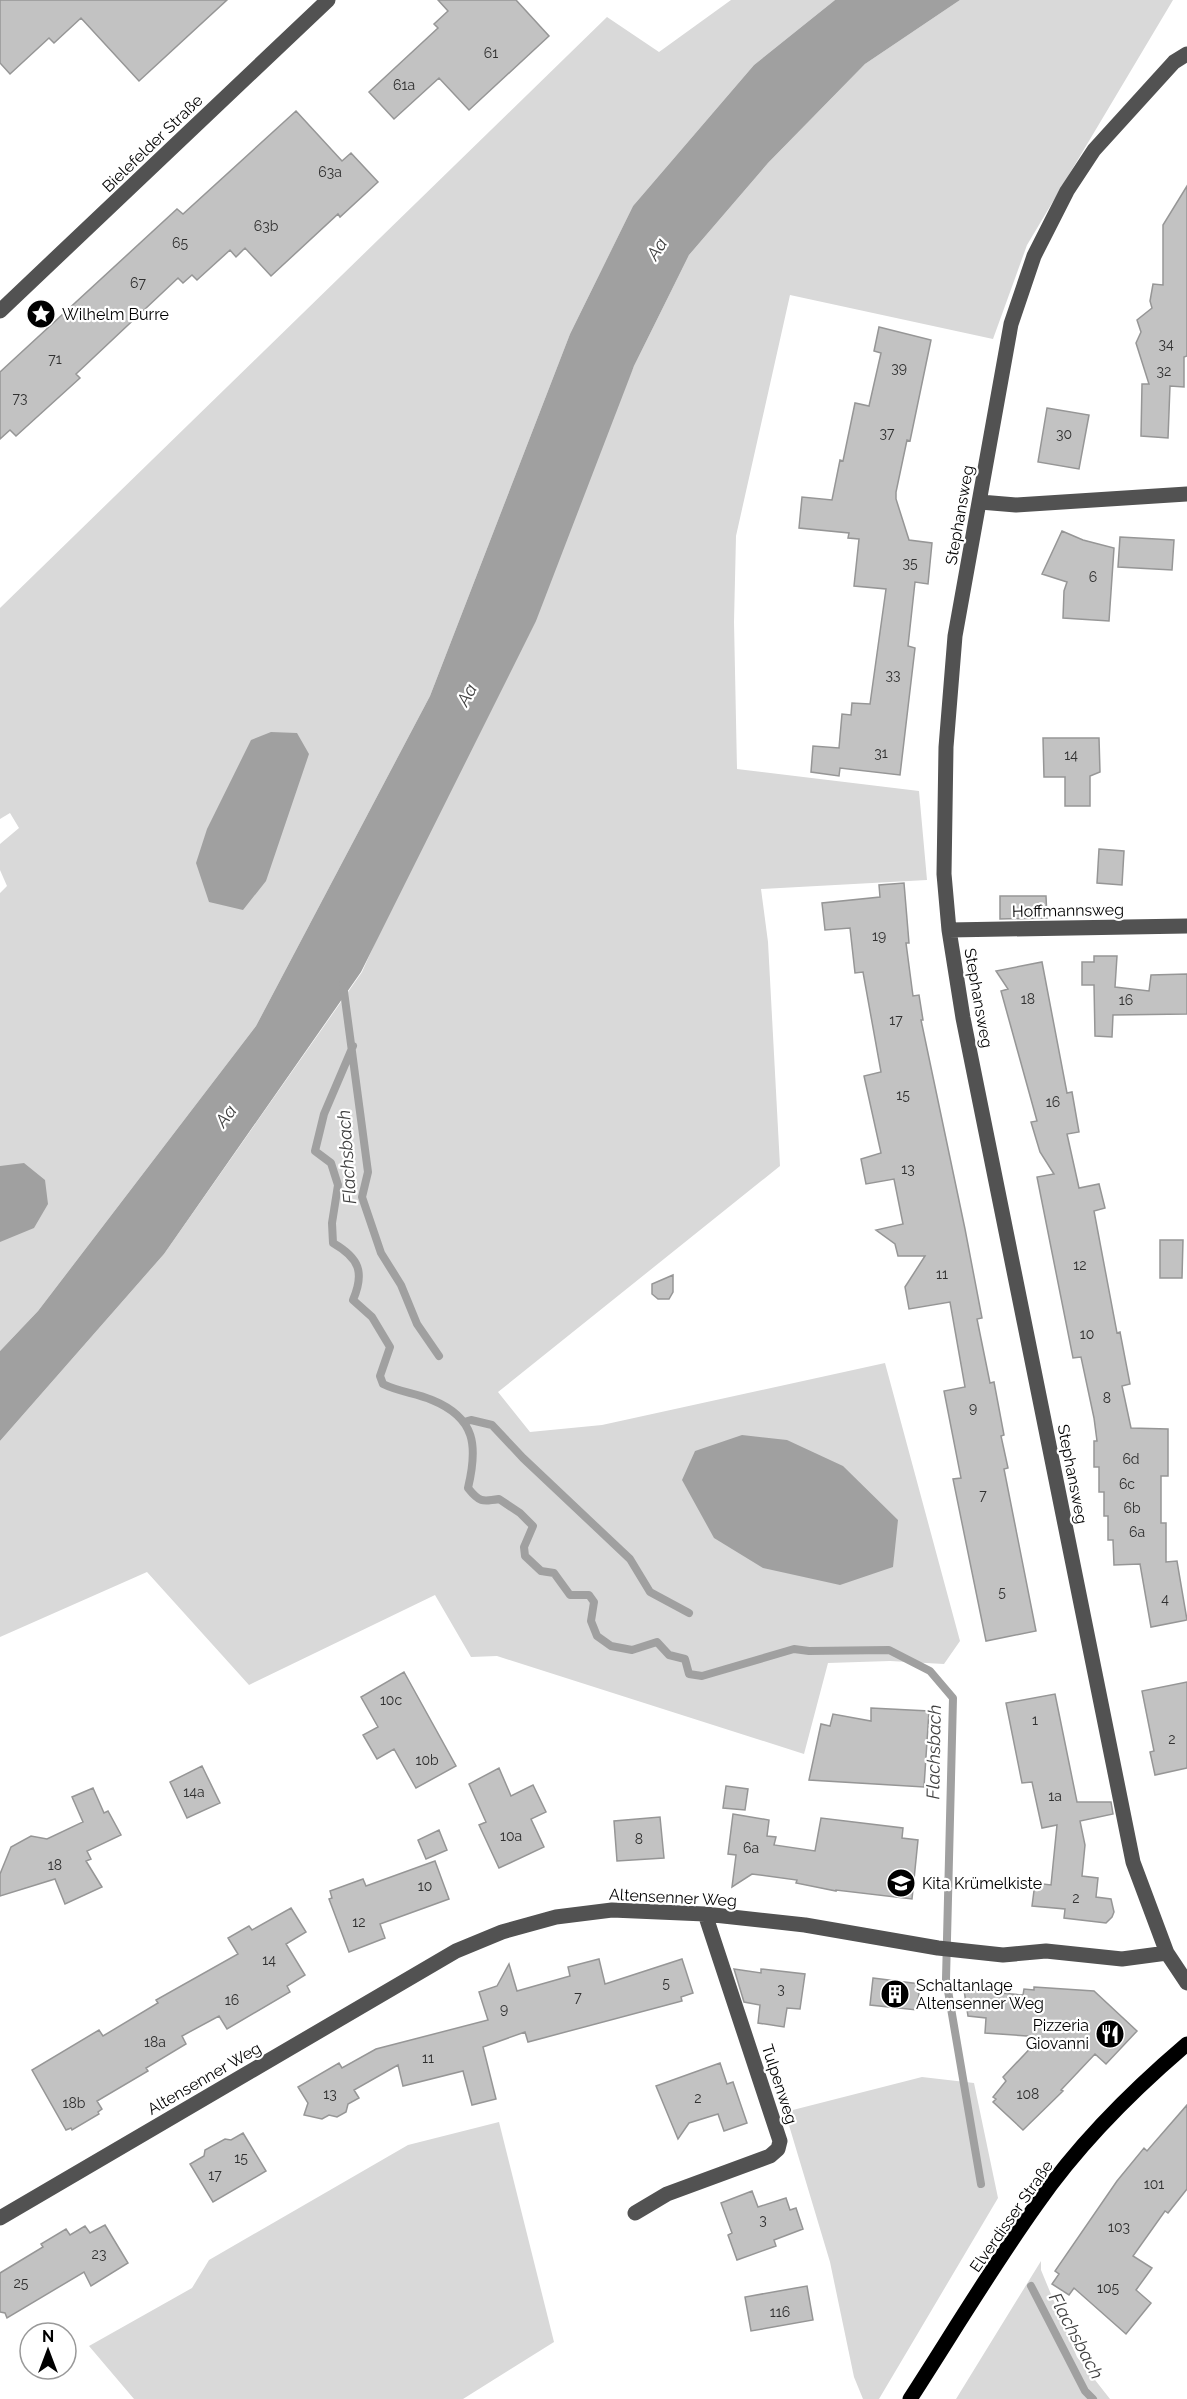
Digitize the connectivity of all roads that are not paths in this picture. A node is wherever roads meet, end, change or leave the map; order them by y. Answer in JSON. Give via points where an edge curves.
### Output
{"nodes":[{"id":1,"x":328,"y":0,"type":"edge"},
{"id":2,"x":1187,"y":54,"type":"edge"},
{"id":3,"x":0,"y":311,"type":"edge"},
{"id":4,"x":1187,"y":494,"type":"edge"},
{"id":5,"x":980,"y":502,"type":"junction"},
{"id":6,"x":1187,"y":926,"type":"edge"},
{"id":7,"x":950,"y":930,"type":"junction"},
{"id":8,"x":705,"y":1914,"type":"junction"},
{"id":9,"x":1167,"y":1953,"type":"junction"},
{"id":10,"x":1187,"y":1983,"type":"edge"},
{"id":11,"x":1187,"y":2044,"type":"edge"},
{"id":12,"x":635,"y":2213,"type":"dead end"},
{"id":13,"x":0,"y":2218,"type":"edge"},
{"id":14,"x":910,"y":2399,"type":"edge"}],
"edges":[{"from":1,"to":3,"type":"street","name":"Bielefelder Straße"},
{"from":2,"to":5,"type":"street","name":"Stephansweg","via":[[1174,62],[1094,150],[1067,191],[1034,256],[1011,324]]},
{"from":4,"to":5,"type":"street","via":[[1016,505]]},
{"from":5,"to":7,"type":"street","name":"Stephansweg","via":[[956,636],[946,747],[944,874]]},
{"from":6,"to":7,"type":"street","name":"Hoffmannsweg"},
{"from":7,"to":9,"type":"street","name":"Stephansweg","via":[[965,1029],[1132,1862]]},
{"from":8,"to":9,"type":"street","name":"Altensenner Weg","via":[[1003,1955],[1046,1951],[1122,1959]]},
{"from":8,"to":12,"type":"street","name":"Tulpenweg","via":[[780,2141],[770,2156],[667,2194]]},
{"from":8,"to":13,"type":"street","name":"Altensenner Weg","via":[[612,1910],[556,1917],[502,1932],[456,1952]]},
{"from":9,"to":10,"type":"street","name":"Stephansweg"},
{"from":11,"to":14,"type":"main road","name":"Elverdisser Straße","via":[[1079,2151],[1038,2203]]}]}
